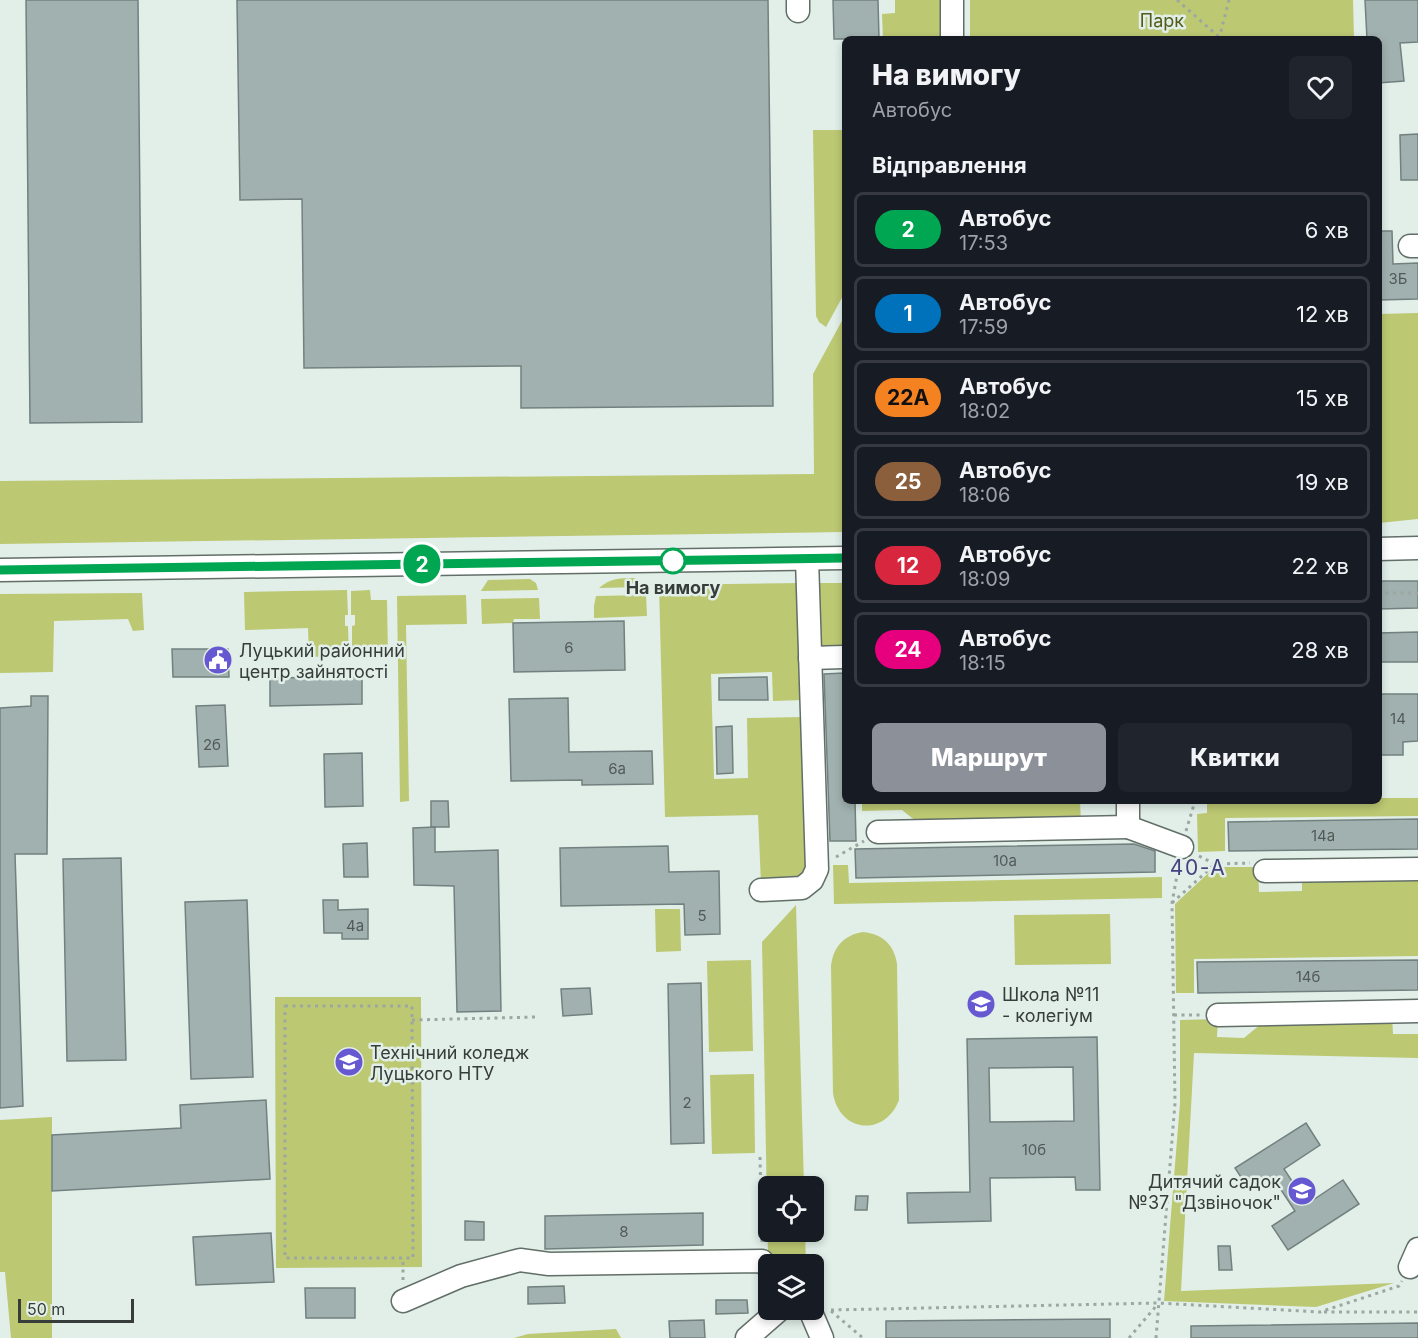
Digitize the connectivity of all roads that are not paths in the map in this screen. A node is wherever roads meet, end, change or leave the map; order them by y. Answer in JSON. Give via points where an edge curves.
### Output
{"nodes":[{"id":1,"x":952,"y":0,"type":"edge"},
{"id":2,"x":952,"y":36,"type":"edge"},
{"id":3,"x":1418,"y":548,"type":"edge"},
{"id":4,"x":1382,"y":549,"type":"edge"},
{"id":5,"x":842,"y":558,"type":"edge"},
{"id":6,"x":807,"y":559,"type":"junction"},
{"id":7,"x":0,"y":570,"type":"edge"},
{"id":8,"x":842,"y":657,"type":"edge"},
{"id":9,"x":810,"y":658,"type":"junction"},
{"id":10,"x":1128,"y":804,"type":"edge"},
{"id":11,"x":1128,"y":827,"type":"junction"},
{"id":12,"x":878,"y":832,"type":"road end"},
{"id":13,"x":1182,"y":847,"type":"road end"},
{"id":14,"x":1418,"y":868,"type":"edge"},
{"id":15,"x":1265,"y":871,"type":"road end"},
{"id":16,"x":761,"y":890,"type":"dead end"},
{"id":17,"x":1418,"y":1011,"type":"edge"},
{"id":18,"x":1218,"y":1015,"type":"road end"},
{"id":19,"x":758,"y":1264,"type":"edge"},
{"id":20,"x":403,"y":1301,"type":"dead end"},
{"id":21,"x":768,"y":1320,"type":"edge"},
{"id":22,"x":814,"y":1320,"type":"edge"},
{"id":23,"x":747,"y":1338,"type":"edge"},
{"id":24,"x":822,"y":1338,"type":"edge"}],
"edges":[{"from":1,"to":2,"type":"street"},
{"from":3,"to":4,"type":"street"},
{"from":5,"to":6,"type":"street"},
{"from":6,"to":7,"type":"street"},
{"from":6,"to":9,"type":"street"},
{"from":8,"to":9,"type":"street"},
{"from":9,"to":16,"type":"street","via":[[817,869],[802,888]]},
{"from":10,"to":11,"type":"street"},
{"from":11,"to":12,"type":"street"},
{"from":11,"to":13,"type":"street"},
{"from":14,"to":15,"type":"street"},
{"from":17,"to":18,"type":"street"},
{"from":19,"to":20,"type":"street","via":[[549,1264],[520,1260],[461,1276]]},
{"from":21,"to":23,"type":"street"},
{"from":22,"to":24,"type":"street"}]}
